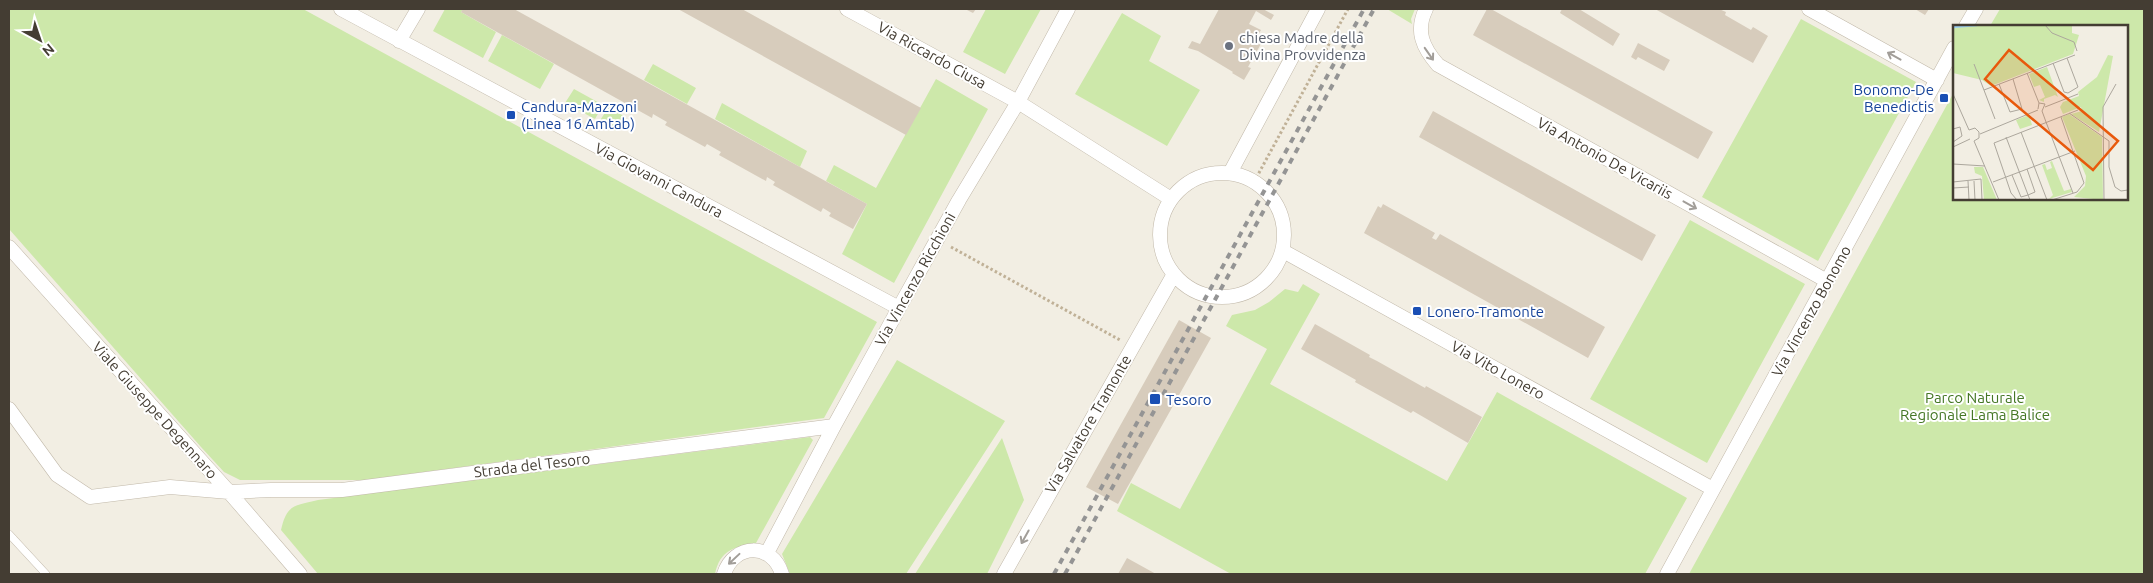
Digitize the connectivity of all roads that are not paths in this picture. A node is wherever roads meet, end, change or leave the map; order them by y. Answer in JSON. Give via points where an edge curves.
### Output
{"nodes":[{"id":1,"x":341,"y":9,"type":"edge"},
{"id":2,"x":418,"y":9,"type":"edge"},
{"id":3,"x":847,"y":9,"type":"edge"},
{"id":4,"x":1068,"y":9,"type":"edge"},
{"id":5,"x":1318,"y":9,"type":"edge"},
{"id":6,"x":1426,"y":9,"type":"edge"},
{"id":7,"x":1809,"y":9,"type":"edge"},
{"id":8,"x":1976,"y":9,"type":"edge"},
{"id":9,"x":1967,"y":25,"type":"edge"},
{"id":10,"x":399,"y":41,"type":"junction"},
{"id":11,"x":1953,"y":50,"type":"edge"},
{"id":12,"x":1937,"y":80,"type":"junction"},
{"id":13,"x":1018,"y":102,"type":"junction"},
{"id":14,"x":1230,"y":173,"type":"junction"},
{"id":15,"x":1171,"y":200,"type":"junction"},
{"id":16,"x":9,"y":247,"type":"edge"},
{"id":17,"x":1283,"y":251,"type":"junction"},
{"id":18,"x":1174,"y":274,"type":"junction"},
{"id":19,"x":1827,"y":281,"type":"junction"},
{"id":20,"x":899,"y":308,"type":"junction"},
{"id":21,"x":9,"y":409,"type":"edge"},
{"id":22,"x":834,"y":426,"type":"junction"},
{"id":23,"x":1713,"y":490,"type":"junction"},
{"id":24,"x":229,"y":492,"type":"junction"},
{"id":25,"x":9,"y":534,"type":"edge"},
{"id":26,"x":767,"y":554,"type":"junction"},
{"id":27,"x":46,"y":574,"type":"edge"},
{"id":28,"x":300,"y":574,"type":"edge"},
{"id":29,"x":724,"y":574,"type":"edge"},
{"id":30,"x":782,"y":574,"type":"edge"},
{"id":31,"x":1004,"y":574,"type":"edge"},
{"id":32,"x":1667,"y":574,"type":"edge"}],
"edges":[{"from":1,"to":10,"type":"street","name":"Via Giovanni Candura"},
{"from":2,"to":10,"type":"street"},
{"from":3,"to":13,"type":"street","name":"Via Riccardo Ciusa"},
{"from":4,"to":13,"type":"street","name":"Via Vincenzo Ricchioni"},
{"from":5,"to":14,"type":"street"},
{"from":6,"to":19,"type":"street","name":"Via Antonio De Vicariis","one_way":true,"via":[[1420,39],[1438,66]]},
{"from":12,"to":7,"type":"street","one_way":true},
{"from":8,"to":9,"type":"street"},
{"from":10,"to":20,"type":"street","name":"Via Giovanni Candura"},
{"from":11,"to":12,"type":"street","name":"Via Vincenzo Bonomo"},
{"from":12,"to":19,"type":"street","name":"Via Vincenzo Bonomo"},
{"from":13,"to":15,"type":"street","name":"Via Riccardo Ciusa"},
{"from":13,"to":20,"type":"street","name":"Via Vincenzo Ricchioni"},
{"from":14,"to":15,"type":"street","via":[[1213,173],[1197,178]]},
{"from":14,"to":17,"type":"street","via":[[1262,187],[1274,201],[1282,217]]},
{"from":15,"to":18,"type":"street","via":[[1163,218],[1160,237],[1164,257]]},
{"from":16,"to":24,"type":"street","name":"Viale Giuseppe Degennaro"},
{"from":17,"to":18,"type":"street","via":[[1273,270],[1260,284],[1243,293],[1225,297],[1206,295],[1188,287]]},
{"from":17,"to":23,"type":"street","name":"Via Vito Lonero"},
{"from":18,"to":31,"type":"street","name":"Via Salvatore Tramonte","one_way":true},
{"from":19,"to":23,"type":"street","name":"Via Vincenzo Bonomo"},
{"from":20,"to":22,"type":"street","name":"Via Vincenzo Ricchioni"},
{"from":21,"to":24,"type":"street","name":"Strada del Tesoro","via":[[57,475],[90,497],[170,487]]},
{"from":22,"to":24,"type":"street","name":"Strada del Tesoro","via":[[342,490]]},
{"from":22,"to":26,"type":"street","name":"Via Vincenzo Ricchioni"},
{"from":23,"to":32,"type":"street","name":"Via Vincenzo Bonomo"},
{"from":24,"to":28,"type":"street","name":"Viale Giuseppe Degennaro"},
{"from":25,"to":27,"type":"lane"},
{"from":26,"to":29,"type":"street","one_way":true,"via":[[748,550],[740,553],[732,559]]},
{"from":26,"to":30,"type":"street","via":[[780,566]]}]}
